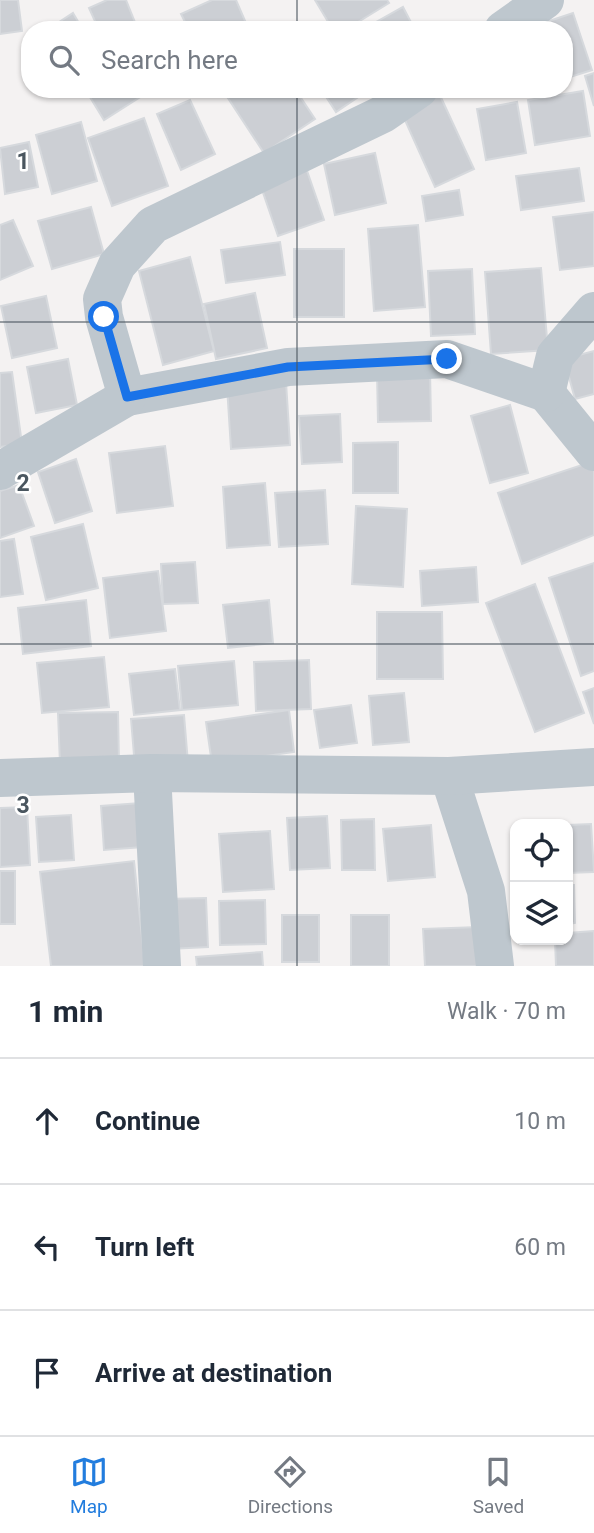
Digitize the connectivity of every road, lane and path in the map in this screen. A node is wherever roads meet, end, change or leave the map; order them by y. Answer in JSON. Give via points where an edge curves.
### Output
{"nodes":[{"id":1,"x":545,"y":0,"type":"edge"},
{"id":2,"x":516,"y":21,"type":"edge"},
{"id":3,"x":406,"y":98,"type":"edge"},
{"id":4,"x":594,"y":311,"type":"edge"},
{"id":5,"x":546,"y":393,"type":"junction"},
{"id":6,"x":127,"y":397,"type":"junction"},
{"id":7,"x":594,"y":452,"type":"edge"},
{"id":8,"x":0,"y":471,"type":"edge"},
{"id":9,"x":594,"y":767,"type":"edge"},
{"id":10,"x":152,"y":773,"type":"junction"},
{"id":11,"x":449,"y":776,"type":"junction"},
{"id":12,"x":0,"y":778,"type":"edge"},
{"id":13,"x":162,"y":966,"type":"edge"},
{"id":14,"x":495,"y":966,"type":"edge"}],
"edges":[{"from":1,"to":2,"type":"street"},
{"from":3,"to":6,"type":"street","via":[[383,114],[153,225],[117,265],[102,299]]},
{"from":4,"to":5,"type":"street","via":[[555,356]]},
{"from":5,"to":6,"type":"street","via":[[447,359],[288,367]]},
{"from":5,"to":7,"type":"street"},
{"from":6,"to":8,"type":"street"},
{"from":9,"to":11,"type":"street"},
{"from":10,"to":11,"type":"street"},
{"from":10,"to":12,"type":"street"},
{"from":10,"to":13,"type":"street"},
{"from":11,"to":14,"type":"street","via":[[486,891]]}]}
